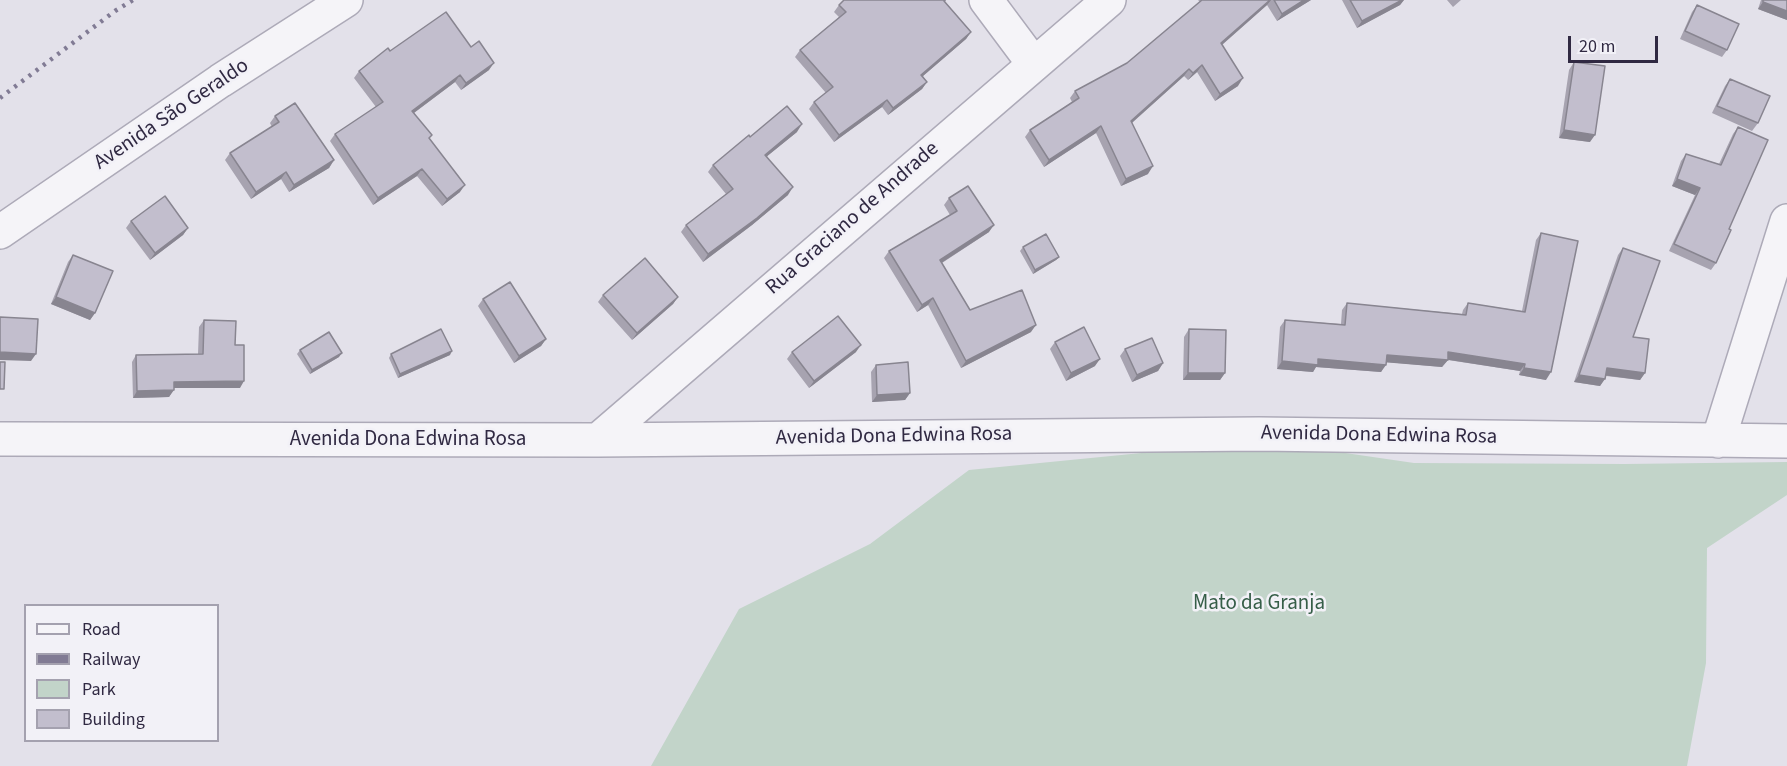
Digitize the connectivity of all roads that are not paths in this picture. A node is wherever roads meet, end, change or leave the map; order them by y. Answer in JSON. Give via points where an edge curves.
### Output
{"nodes":[{"id":1,"x":346,"y":0,"type":"edge"},
{"id":2,"x":986,"y":0,"type":"edge"},
{"id":3,"x":1109,"y":0,"type":"edge"},
{"id":4,"x":1033,"y":63,"type":"junction"},
{"id":5,"x":1787,"y":221,"type":"edge"},
{"id":6,"x":0,"y":232,"type":"edge"},
{"id":7,"x":0,"y":439,"type":"edge"},
{"id":8,"x":598,"y":440,"type":"junction"},
{"id":9,"x":1718,"y":441,"type":"junction"},
{"id":10,"x":1787,"y":441,"type":"edge"}],
"edges":[{"from":1,"to":6,"type":"street","name":"Avenida São Geraldo"},
{"from":2,"to":4,"type":"street"},
{"from":3,"to":4,"type":"street","name":"Rua Graciano de Andrade"},
{"from":4,"to":8,"type":"street","name":"Rua Graciano de Andrade"},
{"from":5,"to":9,"type":"street"},
{"from":7,"to":8,"type":"street","name":"Avenida Dona Edwina Rosa"},
{"from":8,"to":9,"type":"street","name":"Avenida Dona Edwina Rosa","via":[[1259,434]]},
{"from":9,"to":10,"type":"street","name":"Avenida Dona Edwina Rosa"}]}
